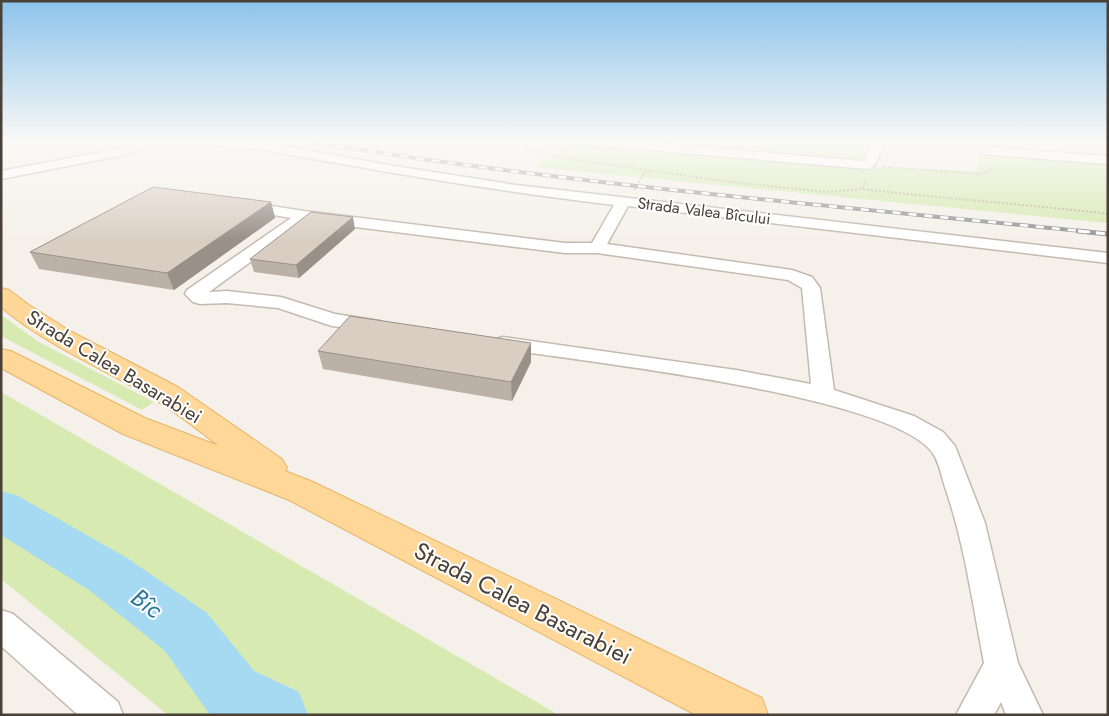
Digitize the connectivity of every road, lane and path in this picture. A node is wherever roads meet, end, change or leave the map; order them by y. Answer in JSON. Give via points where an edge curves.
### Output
{"nodes":[{"id":1,"x":424,"y":174,"type":"edge"},
{"id":2,"x":644,"y":174,"type":"edge"},
{"id":3,"x":672,"y":174,"type":"edge"},
{"id":4,"x":867,"y":174,"type":"edge"},
{"id":5,"x":862,"y":189,"type":"junction"},
{"id":6,"x":626,"y":201,"type":"junction"},
{"id":7,"x":231,"y":204,"type":"edge"},
{"id":8,"x":1108,"y":214,"type":"edge"},
{"id":9,"x":304,"y":216,"type":"junction"},
{"id":10,"x":597,"y":248,"type":"junction"},
{"id":11,"x":1108,"y":258,"type":"edge"},
{"id":12,"x":1,"y":295,"type":"edge"},
{"id":13,"x":395,"y":327,"type":"edge"},
{"id":14,"x":479,"y":339,"type":"edge"},
{"id":15,"x":1,"y":356,"type":"edge"},
{"id":16,"x":824,"y":394,"type":"junction"},
{"id":17,"x":301,"y":491,"type":"junction"},
{"id":18,"x":1,"y":625,"type":"edge"},
{"id":19,"x":1002,"y":666,"type":"junction"},
{"id":20,"x":105,"y":715,"type":"edge"},
{"id":21,"x":745,"y":715,"type":"edge"},
{"id":22,"x":974,"y":715,"type":"edge"},
{"id":23,"x":1025,"y":715,"type":"edge"}],
"edges":[{"from":1,"to":6,"type":"street","name":"Strada Valea Bîcului"},
{"from":2,"to":6,"type":"path"},
{"from":3,"to":5,"type":"path","via":[[815,191]]},
{"from":4,"to":5,"type":"path"},
{"from":5,"to":8,"type":"path"},
{"from":6,"to":10,"type":"street"},
{"from":6,"to":11,"type":"street","name":"Strada Valea Bîcului"},
{"from":7,"to":9,"type":"street"},
{"from":9,"to":10,"type":"street","via":[[565,248]]},
{"from":9,"to":13,"type":"street","via":[[194,294],[200,298],[227,297],[281,303],[332,320]]},
{"from":10,"to":16,"type":"street","via":[[792,276],[806,281],[811,288]]},
{"from":12,"to":17,"type":"main road","name":"Strada Calea Basarabiei","via":[[31,320],[168,394]]},
{"from":14,"to":16,"type":"street","via":[[736,377]]},
{"from":15,"to":17,"type":"main road","name":"Strada Calea Basarabiei","via":[[134,426]]},
{"from":16,"to":19,"type":"street","via":[[906,422],[934,438],[946,452],[971,523]]},
{"from":17,"to":21,"type":"main road","name":"Strada Calea Basarabiei"},
{"from":18,"to":20,"type":"street"},
{"from":19,"to":22,"type":"street"},
{"from":19,"to":23,"type":"street"}]}
